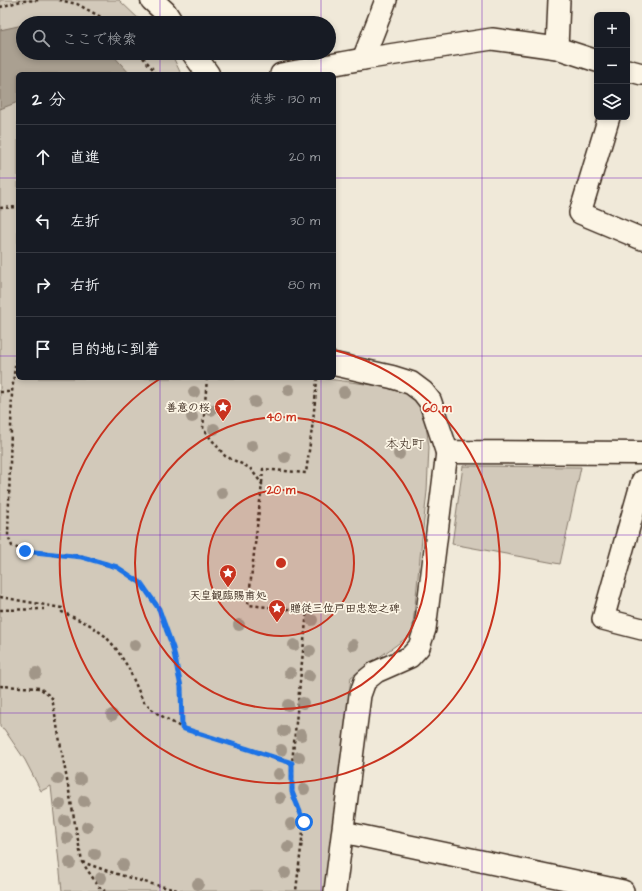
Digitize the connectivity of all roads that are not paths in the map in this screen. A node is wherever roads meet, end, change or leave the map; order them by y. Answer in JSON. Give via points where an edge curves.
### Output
{"nodes":[{"id":1,"x":152,"y":0,"type":"edge"},
{"id":2,"x":386,"y":0,"type":"edge"},
{"id":3,"x":559,"y":0,"type":"edge"},
{"id":4,"x":168,"y":16,"type":"edge"},
{"id":5,"x":557,"y":48,"type":"junction"},
{"id":6,"x":363,"y":59,"type":"junction"},
{"id":7,"x":594,"y":59,"type":"edge"},
{"id":8,"x":198,"y":60,"type":"edge"},
{"id":9,"x":630,"y":71,"type":"edge"},
{"id":10,"x":207,"y":72,"type":"edge"},
{"id":11,"x":292,"y":72,"type":"edge"},
{"id":12,"x":642,"y":74,"type":"edge"},
{"id":13,"x":608,"y":120,"type":"edge"},
{"id":14,"x":642,"y":239,"type":"edge"},
{"id":15,"x":336,"y":364,"type":"edge"},
{"id":16,"x":447,"y":452,"type":"junction"},
{"id":17,"x":642,"y":454,"type":"edge"},
{"id":18,"x":642,"y":481,"type":"edge"},
{"id":19,"x":642,"y":629,"type":"edge"},
{"id":20,"x":342,"y":832,"type":"junction"},
{"id":21,"x":335,"y":891,"type":"edge"},
{"id":22,"x":623,"y":891,"type":"edge"}],
"edges":[{"from":1,"to":4,"type":"street"},
{"from":2,"to":6,"type":"street"},
{"from":3,"to":5,"type":"street"},
{"from":5,"to":6,"type":"street","via":[[492,39]]},
{"from":5,"to":7,"type":"street"},
{"from":6,"to":11,"type":"street"},
{"from":8,"to":10,"type":"street"},
{"from":9,"to":12,"type":"street"},
{"from":13,"to":14,"type":"street","via":[[580,213]]},
{"from":15,"to":16,"type":"street","via":[[411,383],[423,392],[430,401]]},
{"from":16,"to":17,"type":"street"},
{"from":16,"to":20,"type":"street","via":[[425,629],[419,647],[410,657],[376,672],[366,681],[360,695]]},
{"from":18,"to":19,"type":"street","via":[[603,619]]},
{"from":20,"to":21,"type":"street"},
{"from":20,"to":22,"type":"street"}]}
